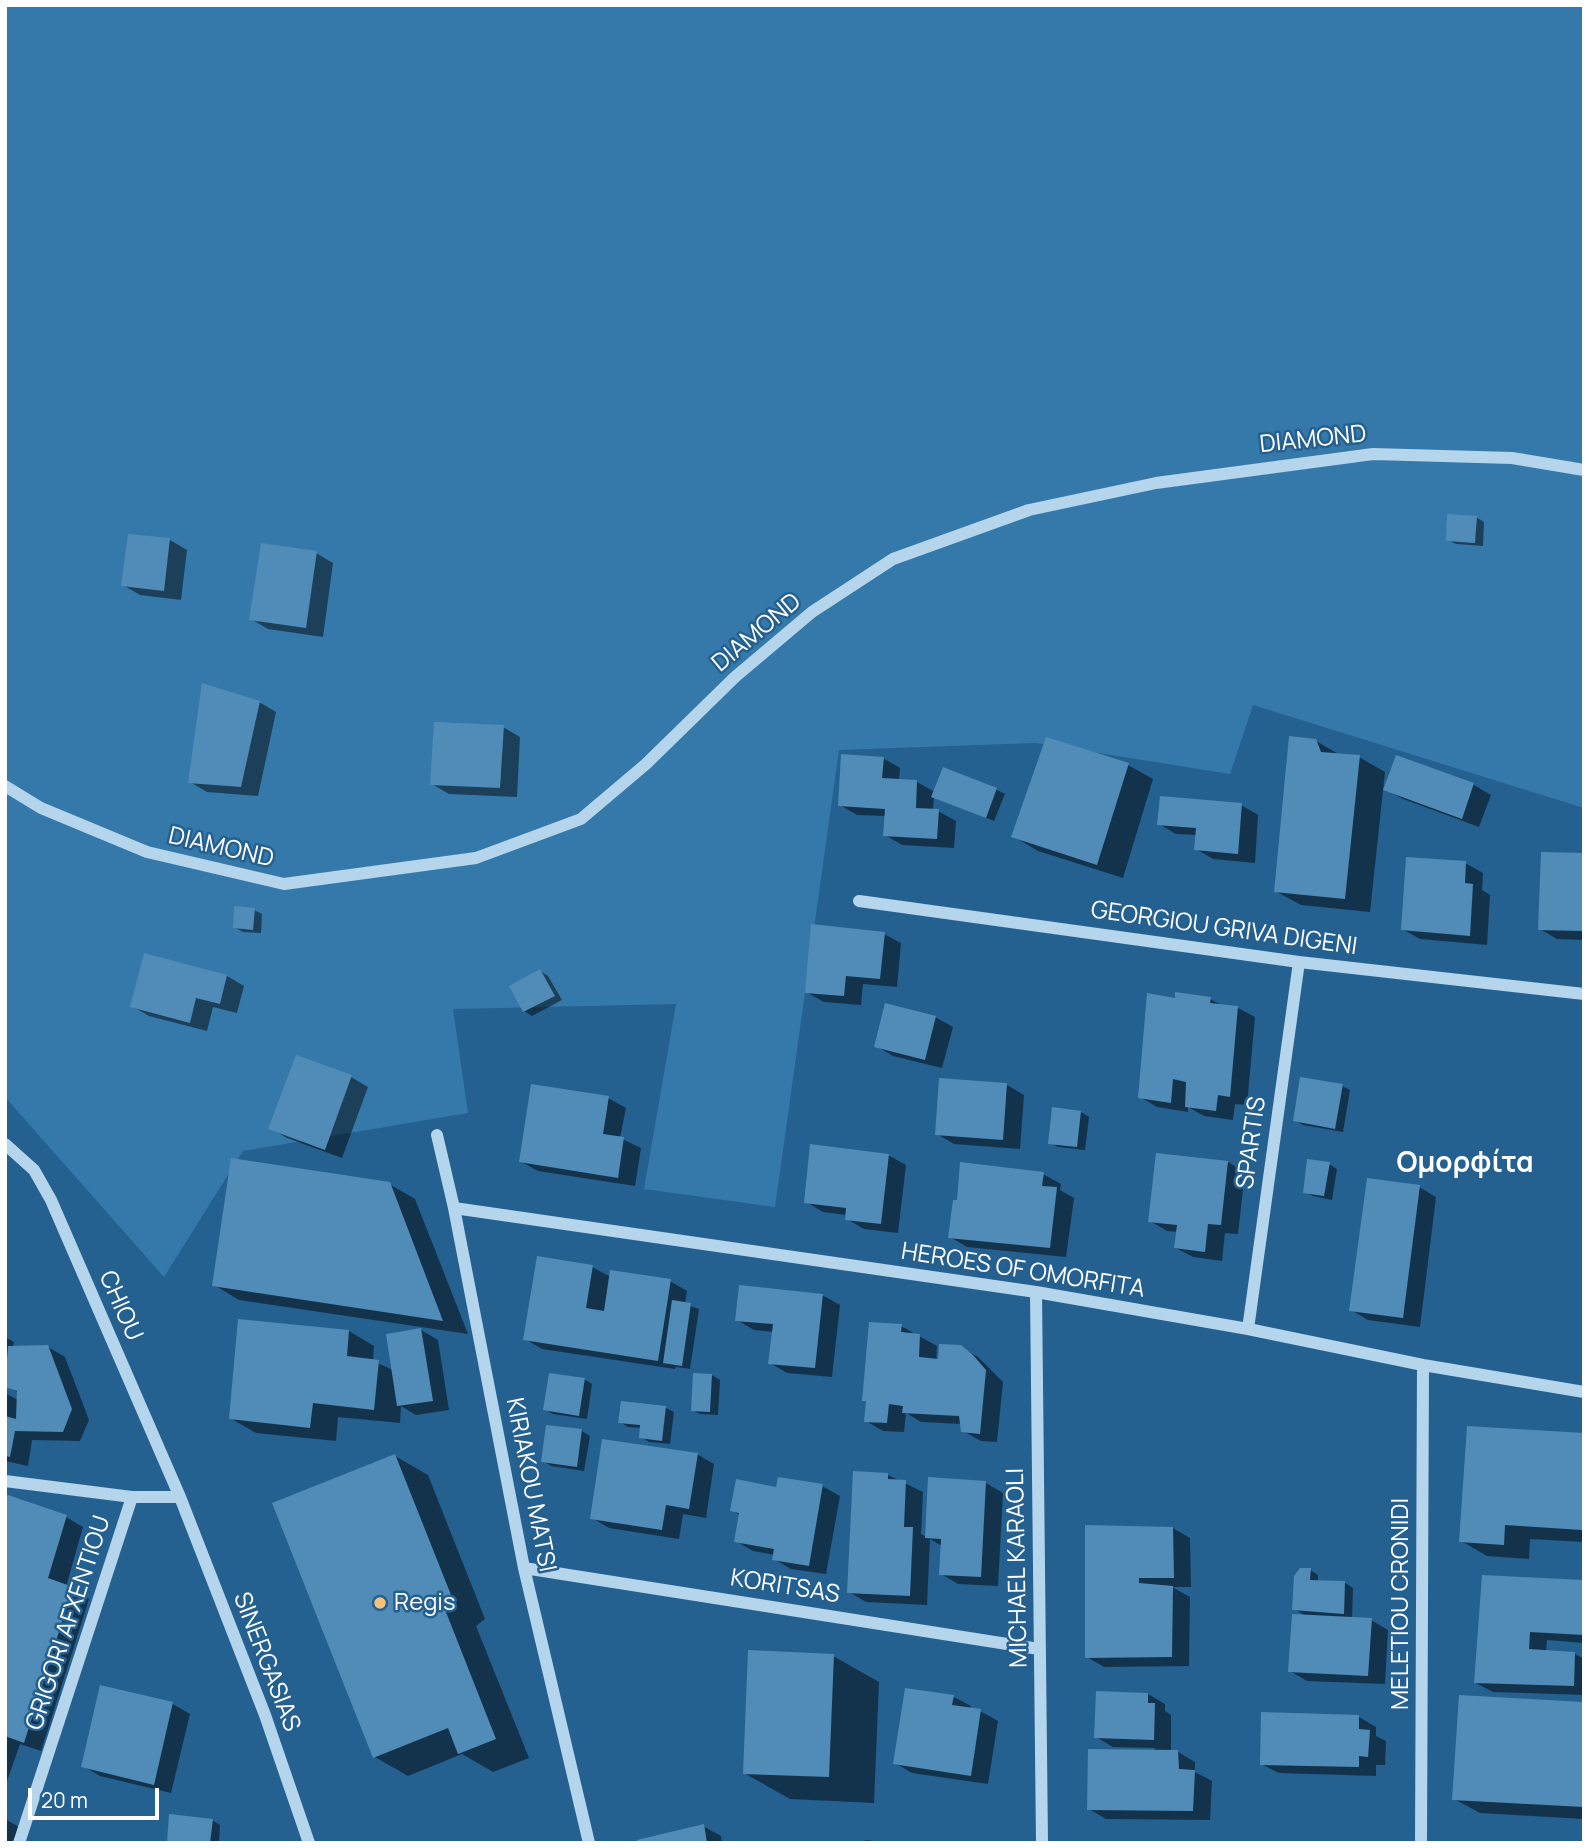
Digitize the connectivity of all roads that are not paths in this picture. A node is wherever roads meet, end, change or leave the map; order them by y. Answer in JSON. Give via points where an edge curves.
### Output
{"nodes":[{"id":1,"x":1584,"y":470,"type":"edge"},
{"id":2,"x":5,"y":786,"type":"edge"},
{"id":3,"x":859,"y":901,"type":"dead end"},
{"id":4,"x":1299,"y":962,"type":"junction"},
{"id":5,"x":1584,"y":995,"type":"edge"},
{"id":6,"x":437,"y":1135,"type":"dead end"},
{"id":7,"x":5,"y":1144,"type":"edge"},
{"id":8,"x":454,"y":1208,"type":"junction"},
{"id":9,"x":1035,"y":1292,"type":"junction"},
{"id":10,"x":1248,"y":1329,"type":"junction"},
{"id":11,"x":1423,"y":1365,"type":"junction"},
{"id":12,"x":1584,"y":1392,"type":"edge"},
{"id":13,"x":5,"y":1481,"type":"edge"},
{"id":14,"x":132,"y":1497,"type":"junction"},
{"id":15,"x":180,"y":1497,"type":"junction"},
{"id":16,"x":524,"y":1568,"type":"junction"},
{"id":17,"x":1039,"y":1649,"type":"junction"},
{"id":18,"x":19,"y":1843,"type":"edge"},
{"id":19,"x":309,"y":1843,"type":"edge"},
{"id":20,"x":589,"y":1843,"type":"edge"},
{"id":21,"x":1042,"y":1843,"type":"edge"},
{"id":22,"x":1421,"y":1843,"type":"edge"}],
"edges":[{"from":1,"to":2,"type":"street","name":"DIAMOND","via":[[1512,458],[1373,454],[1156,483],[1029,510],[893,559],[812,612],[581,820],[476,858],[284,884],[147,852],[41,808]]},
{"from":3,"to":4,"type":"street","name":"GEORGIOU GRIVA DIGENI"},
{"from":4,"to":5,"type":"street","name":"GEORGIOU GRIVA DIGENI"},
{"from":4,"to":10,"type":"street","name":"SPARTIS"},
{"from":6,"to":8,"type":"street","name":"KIRIAKOU MATSI"},
{"from":7,"to":15,"type":"street","name":"CHIOU","via":[[34,1170],[51,1200]]},
{"from":8,"to":9,"type":"street","name":"HEROES OF OMORFITA"},
{"from":8,"to":16,"type":"street","name":"KIRIAKOU MATSI"},
{"from":9,"to":10,"type":"street","name":"HEROES OF OMORFITA"},
{"from":9,"to":17,"type":"street","name":"MICHAEL KARAOLI"},
{"from":10,"to":11,"type":"street","name":"HEROES OF OMORFITA"},
{"from":11,"to":12,"type":"street","name":"HEROES OF OMORFITA"},
{"from":11,"to":22,"type":"street","name":"MELETIOU CRONIDI"},
{"from":13,"to":14,"type":"street"},
{"from":14,"to":15,"type":"street"},
{"from":14,"to":18,"type":"street","name":"GRIGORI AFXENTIOU"},
{"from":15,"to":19,"type":"street","name":"SINERGASIAS"},
{"from":16,"to":17,"type":"street","name":"KORITSAS"},
{"from":16,"to":20,"type":"street","name":"KIRIAKOU MATSI"},
{"from":17,"to":21,"type":"street","name":"MICHAEL KARAOLI"}]}
